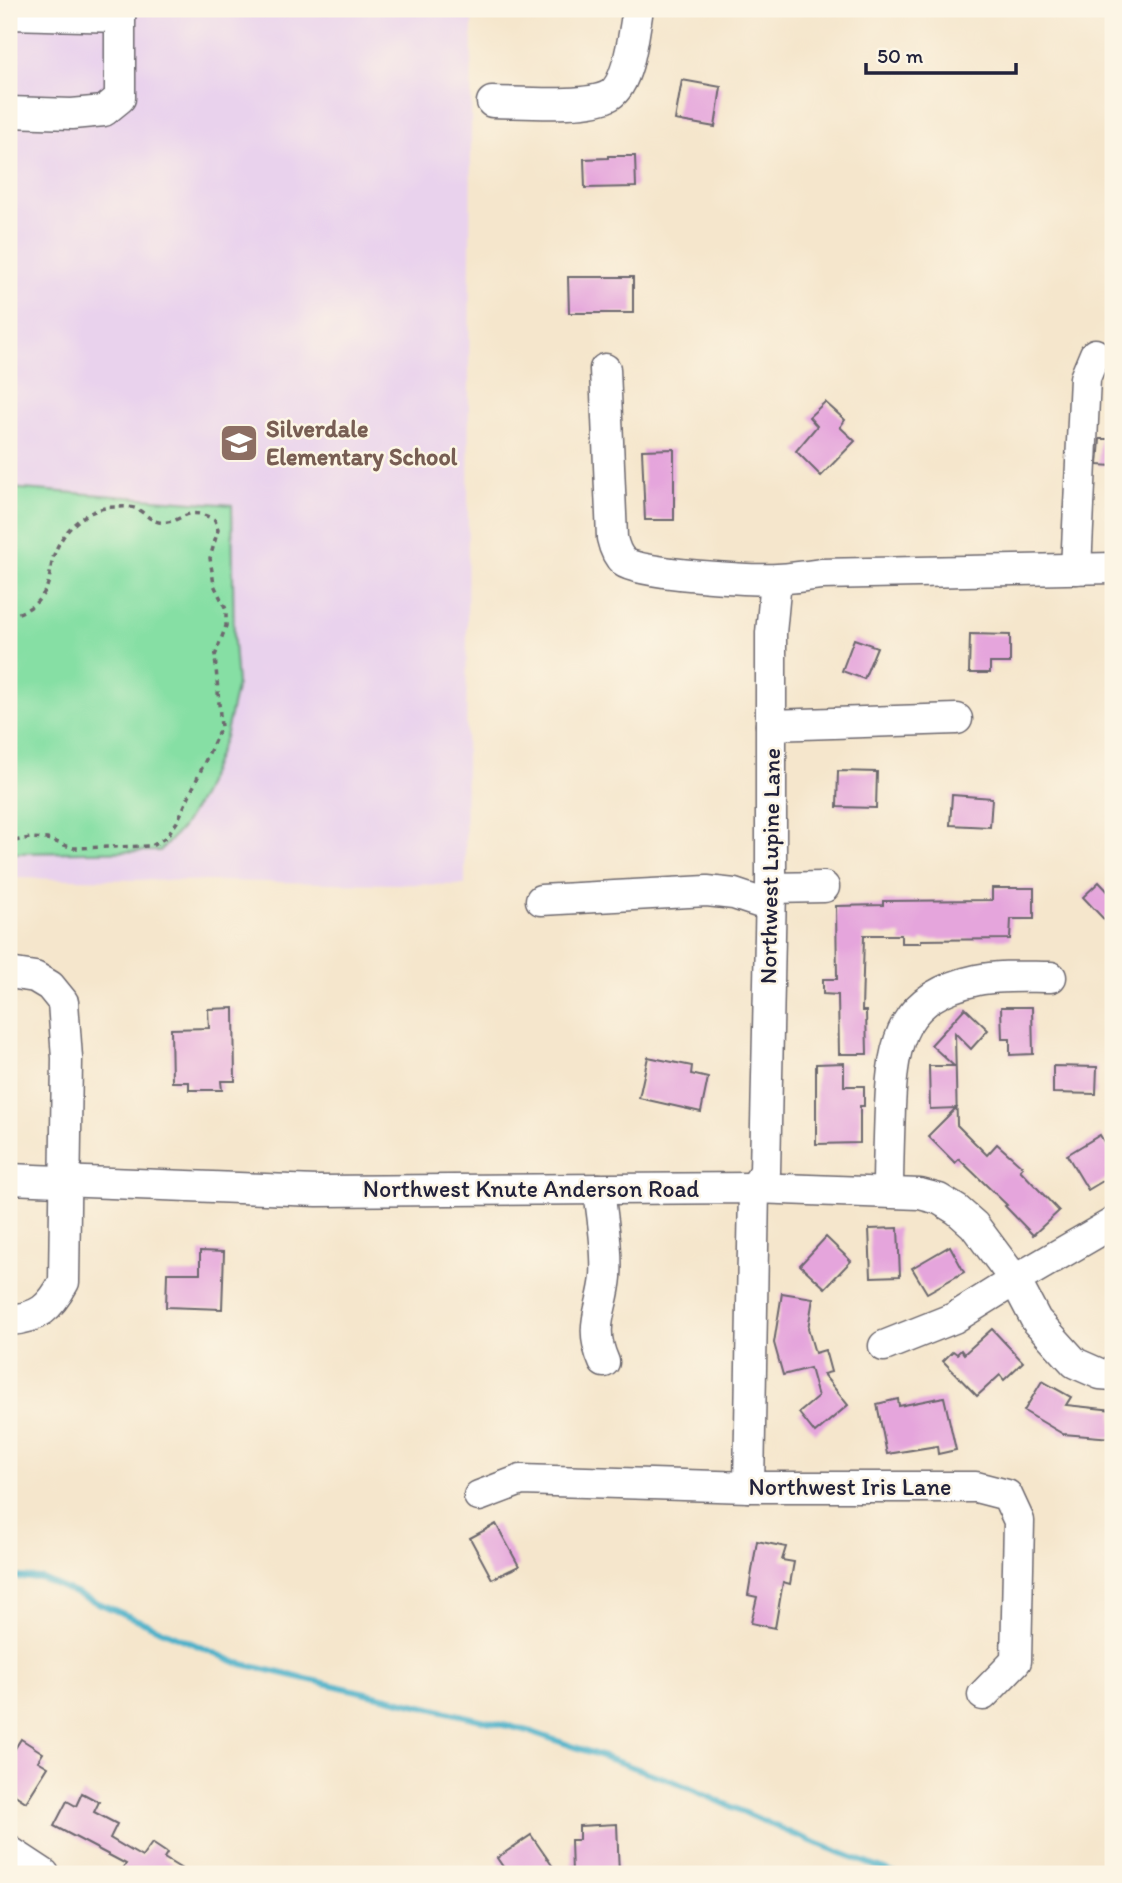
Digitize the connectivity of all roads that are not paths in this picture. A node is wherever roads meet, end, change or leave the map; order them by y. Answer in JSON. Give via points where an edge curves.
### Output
{"nodes":[{"id":1,"x":638,"y":9,"type":"edge"},
{"id":2,"x":120,"y":13,"type":"edge"},
{"id":3,"x":9,"y":14,"type":"edge"},
{"id":4,"x":492,"y":102,"type":"dead end"},
{"id":5,"x":9,"y":112,"type":"edge"},
{"id":6,"x":1095,"y":354,"type":"dead end"},
{"id":7,"x":605,"y":369,"type":"dead end"},
{"id":8,"x":1113,"y":568,"type":"edge"},
{"id":9,"x":1076,"y":569,"type":"junction"},
{"id":10,"x":776,"y":580,"type":"junction"},
{"id":11,"x":957,"y":719,"type":"dead end"},
{"id":12,"x":771,"y":725,"type":"junction"},
{"id":13,"x":824,"y":887,"type":"dead end"},
{"id":14,"x":770,"y":897,"type":"junction"},
{"id":15,"x":541,"y":900,"type":"dead end"},
{"id":16,"x":9,"y":974,"type":"edge"},
{"id":17,"x":1051,"y":977,"type":"dead end"},
{"id":18,"x":9,"y":1179,"type":"edge"},
{"id":19,"x":66,"y":1181,"type":"junction"},
{"id":20,"x":754,"y":1188,"type":"junction"},
{"id":21,"x":599,"y":1189,"type":"junction"},
{"id":22,"x":887,"y":1192,"type":"junction"},
{"id":23,"x":1113,"y":1223,"type":"edge"},
{"id":24,"x":1015,"y":1280,"type":"junction"},
{"id":25,"x":9,"y":1320,"type":"edge"},
{"id":26,"x":884,"y":1346,"type":"dead end"},
{"id":27,"x":604,"y":1363,"type":"dead end"},
{"id":28,"x":1113,"y":1375,"type":"edge"},
{"id":29,"x":749,"y":1487,"type":"junction"},
{"id":30,"x":479,"y":1496,"type":"dead end"},
{"id":31,"x":983,"y":1695,"type":"dead end"},
{"id":32,"x":9,"y":1851,"type":"edge"},
{"id":33,"x":44,"y":1874,"type":"edge"}],
"edges":[{"from":1,"to":4,"type":"street","via":[[630,55],[611,94],[587,102]]},
{"from":2,"to":3,"type":"street"},
{"from":2,"to":5,"type":"street","via":[[120,98],[104,111]]},
{"from":6,"to":9,"type":"street","via":[[1085,379]]},
{"from":7,"to":10,"type":"street","via":[[612,538],[623,562],[652,572]]},
{"from":8,"to":9,"type":"street"},
{"from":9,"to":10,"type":"street","via":[[821,574]]},
{"from":10,"to":12,"type":"street","name":"Northwest Lupine Lane"},
{"from":11,"to":12,"type":"street"},
{"from":12,"to":14,"type":"street","name":"Northwest Lupine Lane"},
{"from":13,"to":14,"type":"street"},
{"from":14,"to":15,"type":"street","via":[[707,891]]},
{"from":14,"to":20,"type":"street","name":"Northwest Lupine Lane","via":[[765,1172]]},
{"from":16,"to":19,"type":"street","via":[[35,977],[63,1002]]},
{"from":17,"to":22,"type":"street","via":[[978,980],[936,994],[918,1007],[902,1028],[893,1064]]},
{"from":18,"to":19,"type":"street","name":"Northwest Knute Anderson Road"},
{"from":19,"to":21,"type":"street","name":"Northwest Knute Anderson Road","via":[[317,1191]]},
{"from":19,"to":25,"type":"street","via":[[64,1282],[45,1310],[26,1319]]},
{"from":20,"to":21,"type":"street","name":"Northwest Knute Anderson Road"},
{"from":20,"to":22,"type":"street","name":"Northwest Knute Anderson Road"},
{"from":20,"to":29,"type":"street","name":"Northwest Lupine Lane"},
{"from":21,"to":27,"type":"street","via":[[606,1277],[596,1317],[598,1350]]},
{"from":22,"to":24,"type":"street","name":"Northwest Knute Anderson Road","via":[[920,1194],[957,1210],[989,1242]]},
{"from":23,"to":24,"type":"street"},
{"from":24,"to":26,"type":"street","via":[[954,1318]]},
{"from":24,"to":28,"type":"street","name":"Northwest Knute Anderson Road","via":[[1036,1320],[1075,1363]]},
{"from":29,"to":30,"type":"street","name":"Northwest Iris Lane","via":[[521,1480]]},
{"from":29,"to":31,"type":"street","name":"Northwest Iris Lane","via":[[976,1487],[1007,1495],[1019,1521],[1016,1661]]},
{"from":32,"to":33,"type":"street"}]}
